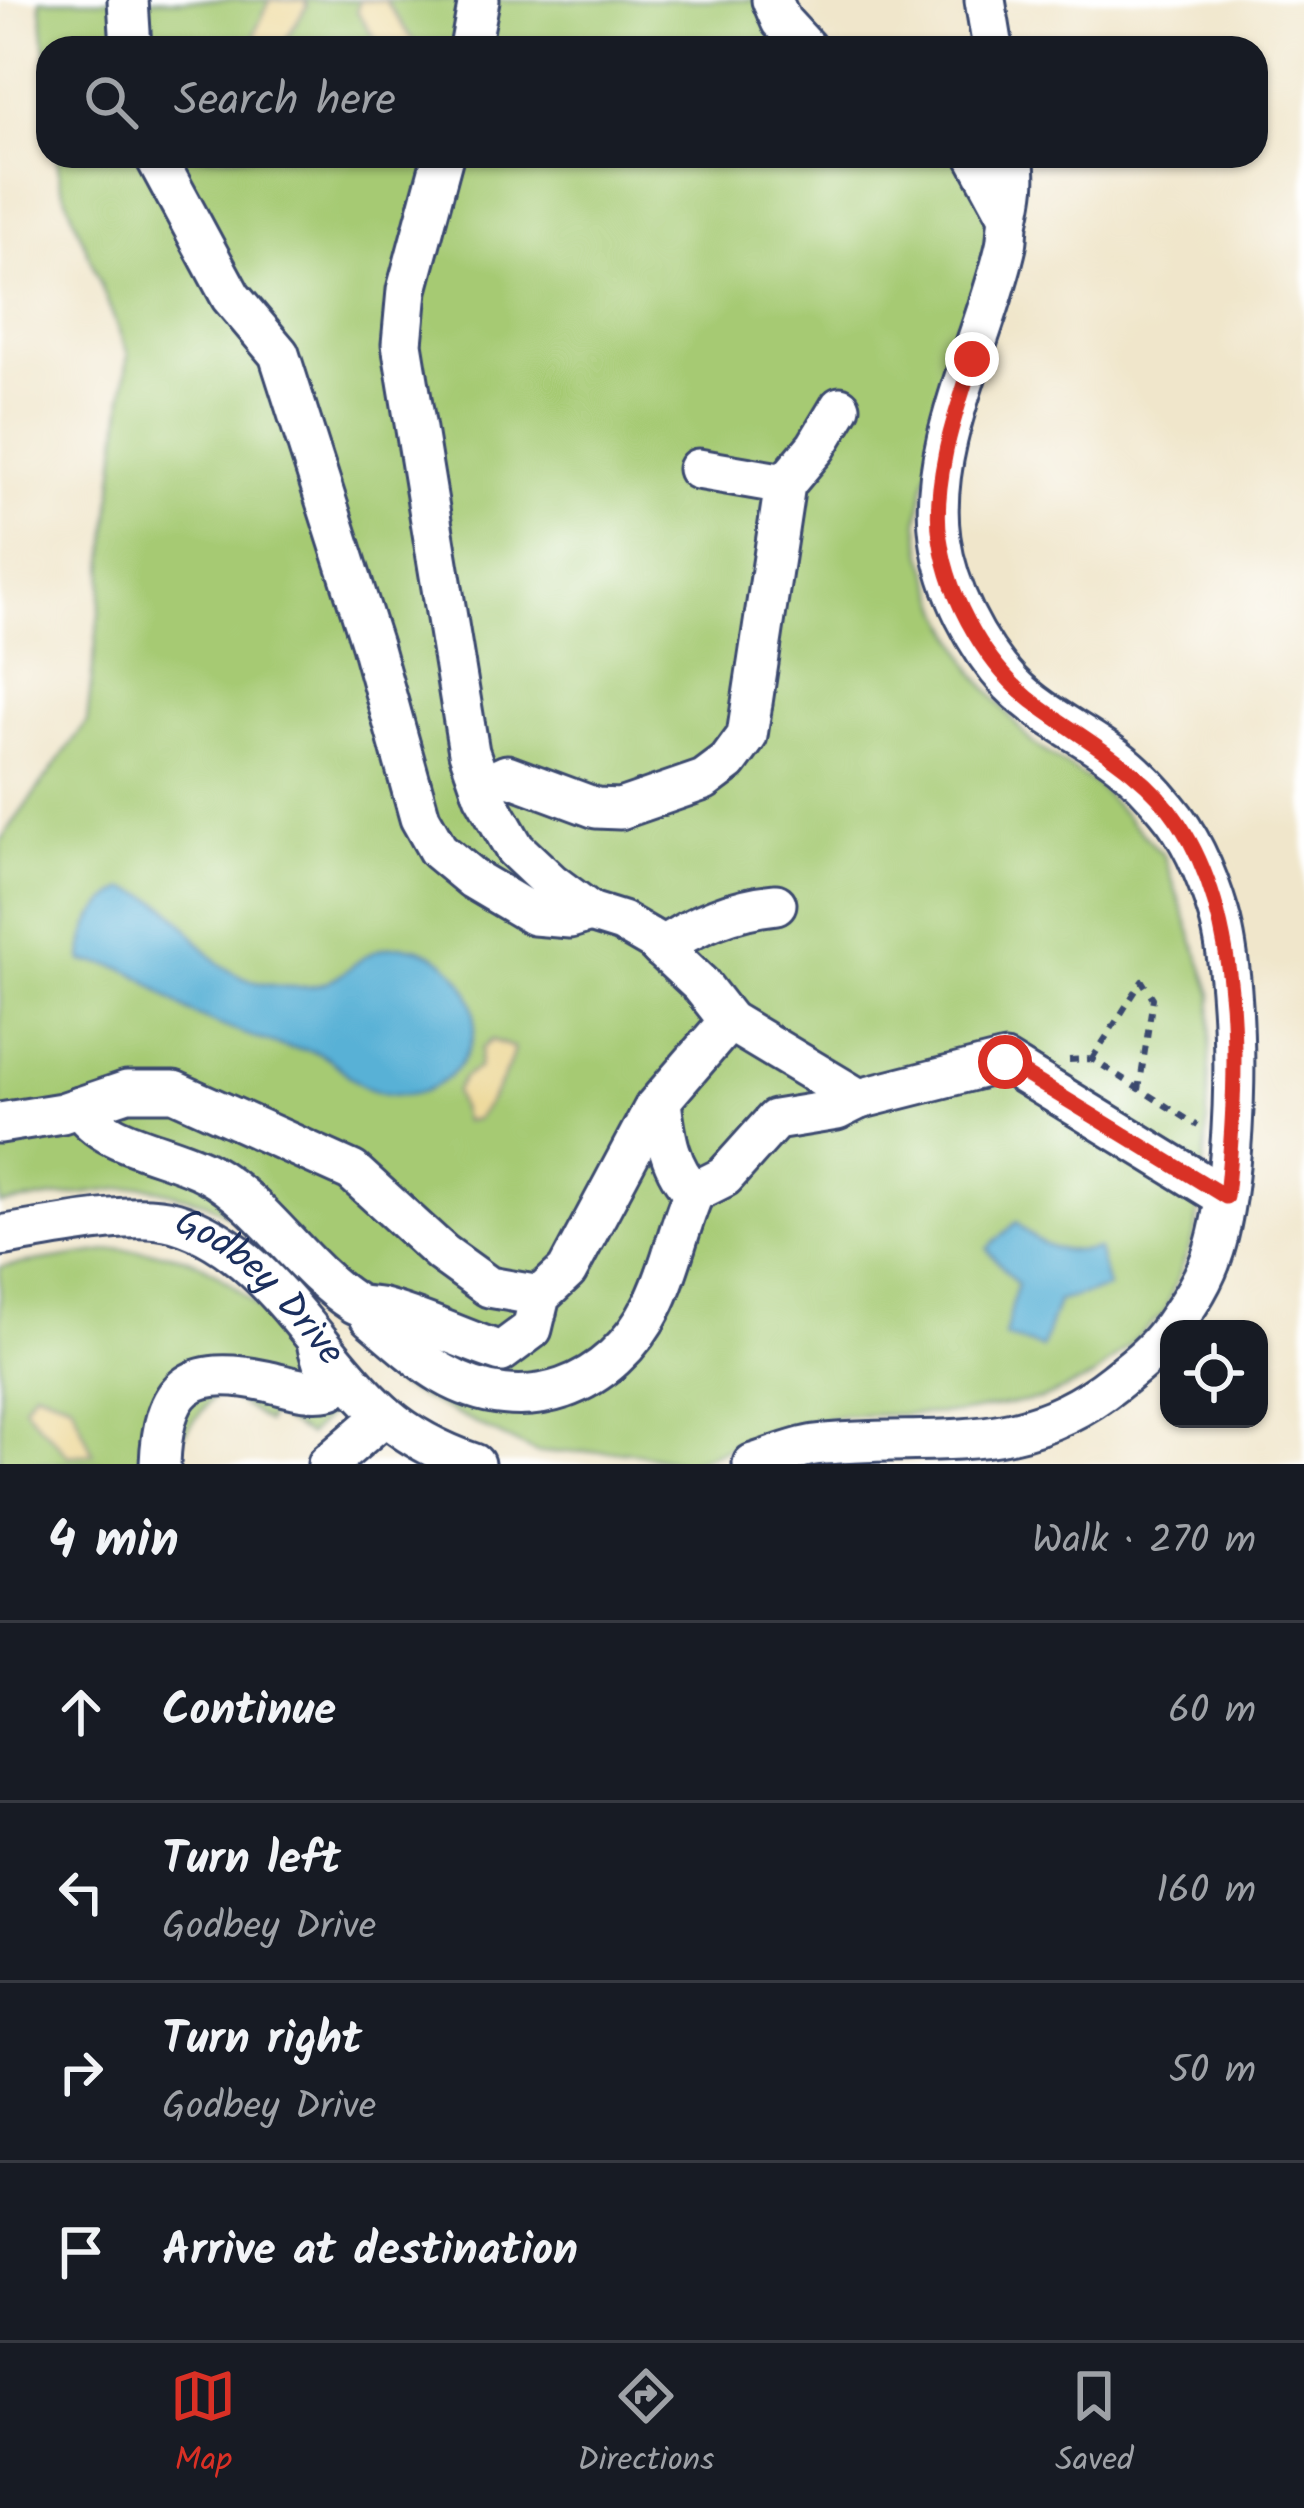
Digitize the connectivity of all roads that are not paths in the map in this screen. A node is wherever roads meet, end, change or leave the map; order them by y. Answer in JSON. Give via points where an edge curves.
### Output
{"nodes":[{"id":1,"x":128,"y":0,"type":"edge"},
{"id":2,"x":479,"y":0,"type":"edge"},
{"id":3,"x":772,"y":0,"type":"edge"},
{"id":4,"x":130,"y":36,"type":"edge"},
{"id":5,"x":472,"y":36,"type":"edge"},
{"id":6,"x":795,"y":36,"type":"edge"},
{"id":7,"x":161,"y":168,"type":"edge"},
{"id":8,"x":440,"y":168,"type":"edge"},
{"id":9,"x":982,"y":168,"type":"edge"},
{"id":10,"x":1015,"y":168,"type":"edge"},
{"id":11,"x":1009,"y":218,"type":"junction"},
{"id":12,"x":840,"y":407,"type":"dead end"},
{"id":13,"x":698,"y":469,"type":"dead end"},
{"id":14,"x":784,"y":484,"type":"junction"},
{"id":15,"x":481,"y":787,"type":"junction"},
{"id":16,"x":776,"y":904,"type":"dead end"},
{"id":17,"x":590,"y":912,"type":"junction"},
{"id":18,"x":662,"y":948,"type":"junction"},
{"id":19,"x":729,"y":1021,"type":"junction"},
{"id":20,"x":859,"y":1099,"type":"junction"},
{"id":21,"x":661,"y":1102,"type":"junction"},
{"id":22,"x":80,"y":1107,"type":"junction"},
{"id":23,"x":0,"y":1124,"type":"edge"},
{"id":24,"x":694,"y":1192,"type":"junction"},
{"id":25,"x":1226,"y":1197,"type":"junction"},
{"id":26,"x":0,"y":1236,"type":"edge"},
{"id":27,"x":300,"y":1257,"type":"junction"},
{"id":28,"x":539,"y":1296,"type":"junction"},
{"id":29,"x":357,"y":1306,"type":"junction"},
{"id":30,"x":1177,"y":1320,"type":"edge"},
{"id":31,"x":313,"y":1336,"type":"junction"},
{"id":32,"x":1160,"y":1344,"type":"edge"},
{"id":33,"x":385,"y":1415,"type":"junction"},
{"id":34,"x":991,"y":1451,"type":"edge"},
{"id":35,"x":160,"y":1464,"type":"edge"},
{"id":36,"x":328,"y":1464,"type":"edge"},
{"id":37,"x":474,"y":1464,"type":"edge"},
{"id":38,"x":753,"y":1464,"type":"edge"}],
"edges":[{"from":1,"to":4,"type":"street"},
{"from":2,"to":5,"type":"street"},
{"from":3,"to":6,"type":"street"},
{"from":7,"to":17,"type":"street","via":[[231,297],[279,354],[437,850],[534,915]]},
{"from":8,"to":15,"type":"street","via":[[407,290],[402,344]]},
{"from":9,"to":11,"type":"street"},
{"from":10,"to":11,"type":"street"},
{"from":11,"to":25,"type":"street","via":[[945,454],[940,537],[972,627],[1012,684],[1124,764],[1179,823],[1203,870],[1228,973]]},
{"from":12,"to":14,"type":"street"},
{"from":13,"to":14,"type":"street"},
{"from":14,"to":15,"type":"street","via":[[747,736],[728,762],[704,780],[620,809],[507,775]]},
{"from":15,"to":17,"type":"street","via":[[515,849]]},
{"from":16,"to":18,"type":"street","via":[[732,912]]},
{"from":17,"to":18,"type":"street"},
{"from":18,"to":19,"type":"street"},
{"from":19,"to":20,"type":"street"},
{"from":19,"to":21,"type":"street"},
{"from":20,"to":24,"type":"street","via":[[775,1120],[724,1177]]},
{"from":20,"to":25,"type":"street","via":[[1005,1062]]},
{"from":21,"to":24,"type":"street","via":[[673,1160]]},
{"from":21,"to":28,"type":"street","via":[[567,1271]]},
{"from":22,"to":23,"type":"street"},
{"from":22,"to":27,"type":"street","via":[[108,1136],[208,1174]]},
{"from":22,"to":28,"type":"street","via":[[127,1091],[174,1091],[352,1171],[489,1287]]},
{"from":24,"to":29,"type":"street","via":[[653,1307],[594,1376],[557,1394],[500,1396],[444,1375]]},
{"from":25,"to":30,"type":"street","via":[[1199,1290]]},
{"from":26,"to":31,"type":"street","name":"Godbey Drive","via":[[115,1220],[173,1221],[223,1244]]},
{"from":27,"to":29,"type":"street"},
{"from":27,"to":31,"type":"street","via":[[294,1269]]},
{"from":28,"to":29,"type":"street","via":[[532,1329],[502,1352]]},
{"from":31,"to":33,"type":"street","name":"Godbey Drive"},
{"from":31,"to":35,"type":"street","via":[[331,1390],[311,1393],[228,1373],[191,1383],[170,1402]]},
{"from":32,"to":34,"type":"street","via":[[1066,1415]]},
{"from":33,"to":36,"type":"street"},
{"from":33,"to":37,"type":"street","name":"Godbey Drive"},
{"from":34,"to":38,"type":"street","via":[[811,1446]]}]}
